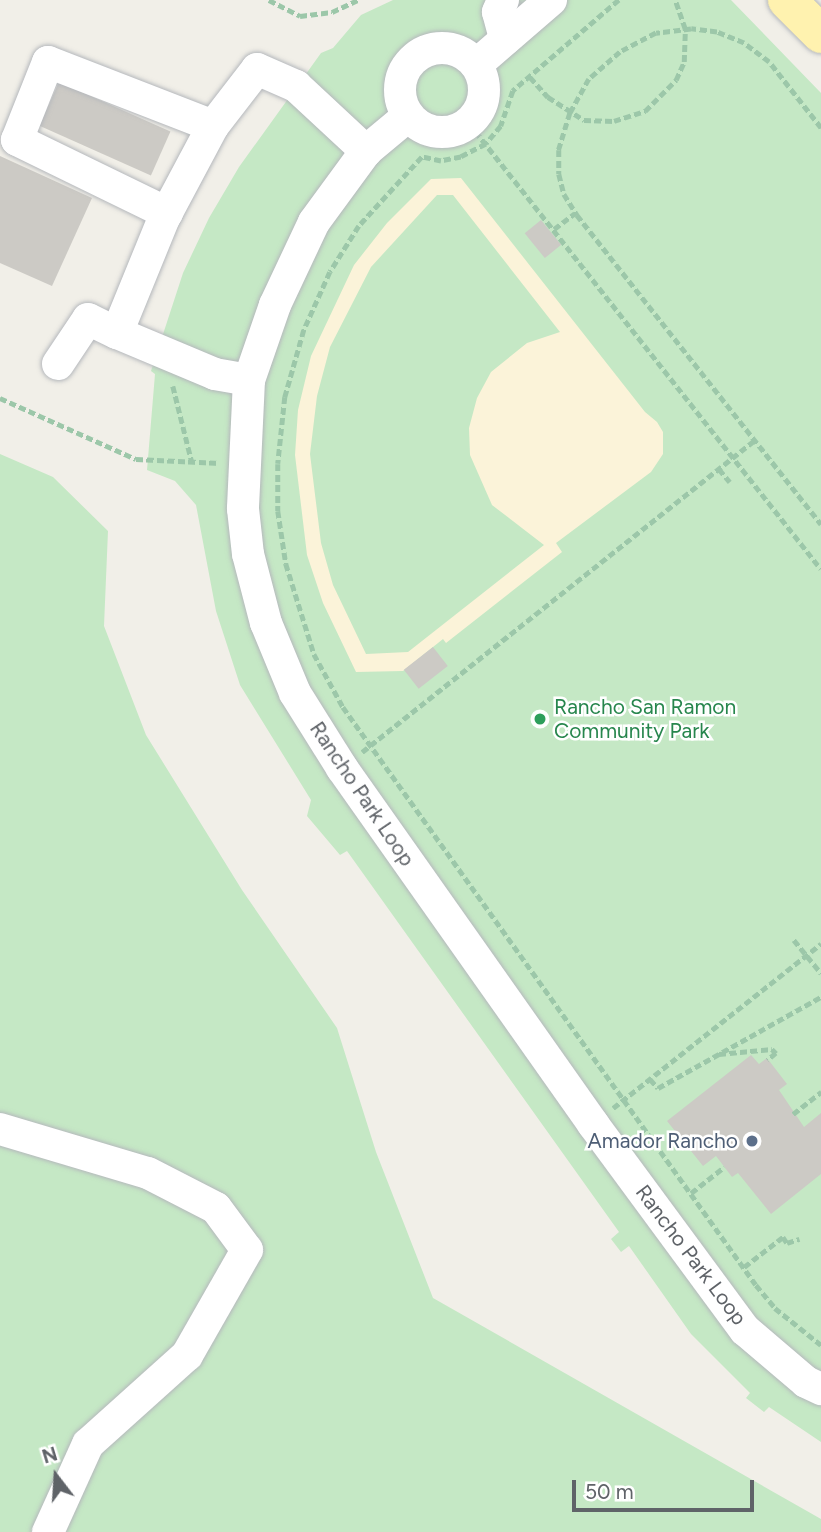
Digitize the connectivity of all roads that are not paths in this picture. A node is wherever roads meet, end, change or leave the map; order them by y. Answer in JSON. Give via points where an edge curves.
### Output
{"nodes":[{"id":1,"x":503,"y":0,"type":"edge"},
{"id":2,"x":551,"y":0,"type":"edge"},
{"id":3,"x":787,"y":0,"type":"edge"},
{"id":4,"x":821,"y":34,"type":"edge"},
{"id":5,"x":505,"y":39,"type":"junction"},
{"id":6,"x":477,"y":64,"type":"junction"},
{"id":7,"x":408,"y":116,"type":"junction"},
{"id":8,"x":212,"y":126,"type":"junction"},
{"id":9,"x":366,"y":151,"type":"junction"},
{"id":10,"x":167,"y":213,"type":"junction"},
{"id":11,"x":117,"y":333,"type":"junction"},
{"id":12,"x":58,"y":364,"type":"dead end"},
{"id":13,"x":249,"y":380,"type":"junction"},
{"id":14,"x":0,"y":1129,"type":"edge"},
{"id":15,"x":821,"y":1389,"type":"edge"},
{"id":16,"x":48,"y":1532,"type":"edge"}],
"edges":[{"from":1,"to":5,"type":"lane","via":[[498,12]]},
{"from":2,"to":5,"type":"lane"},
{"from":3,"to":4,"type":"main road"},
{"from":5,"to":6,"type":"lane"},
{"from":6,"to":7,"type":"lane","via":[[459,50],[437,47],[416,55],[402,73],[399,95]]},
{"from":6,"to":7,"type":"lane","via":[[485,95],[477,134],[437,132]]},
{"from":7,"to":9,"type":"lane","name":"Rancho Park Loop"},
{"from":8,"to":9,"type":"lane","via":[[257,69],[296,86]]},
{"from":8,"to":10,"type":"lane"},
{"from":8,"to":10,"type":"lane","via":[[48,62],[17,140]]},
{"from":9,"to":13,"type":"lane","name":"Rancho Park Loop","via":[[314,222],[275,305]]},
{"from":10,"to":11,"type":"lane"},
{"from":11,"to":12,"type":"lane","via":[[88,319]]},
{"from":11,"to":13,"type":"lane","via":[[180,360]]},
{"from":13,"to":15,"type":"lane","name":"Rancho Park Loop","via":[[243,463],[248,554],[266,623],[295,693],[342,768],[593,1124],[745,1330],[806,1382]]},
{"from":14,"to":16,"type":"lane","via":[[148,1173],[216,1208],[247,1250],[187,1355],[88,1444]]}]}
